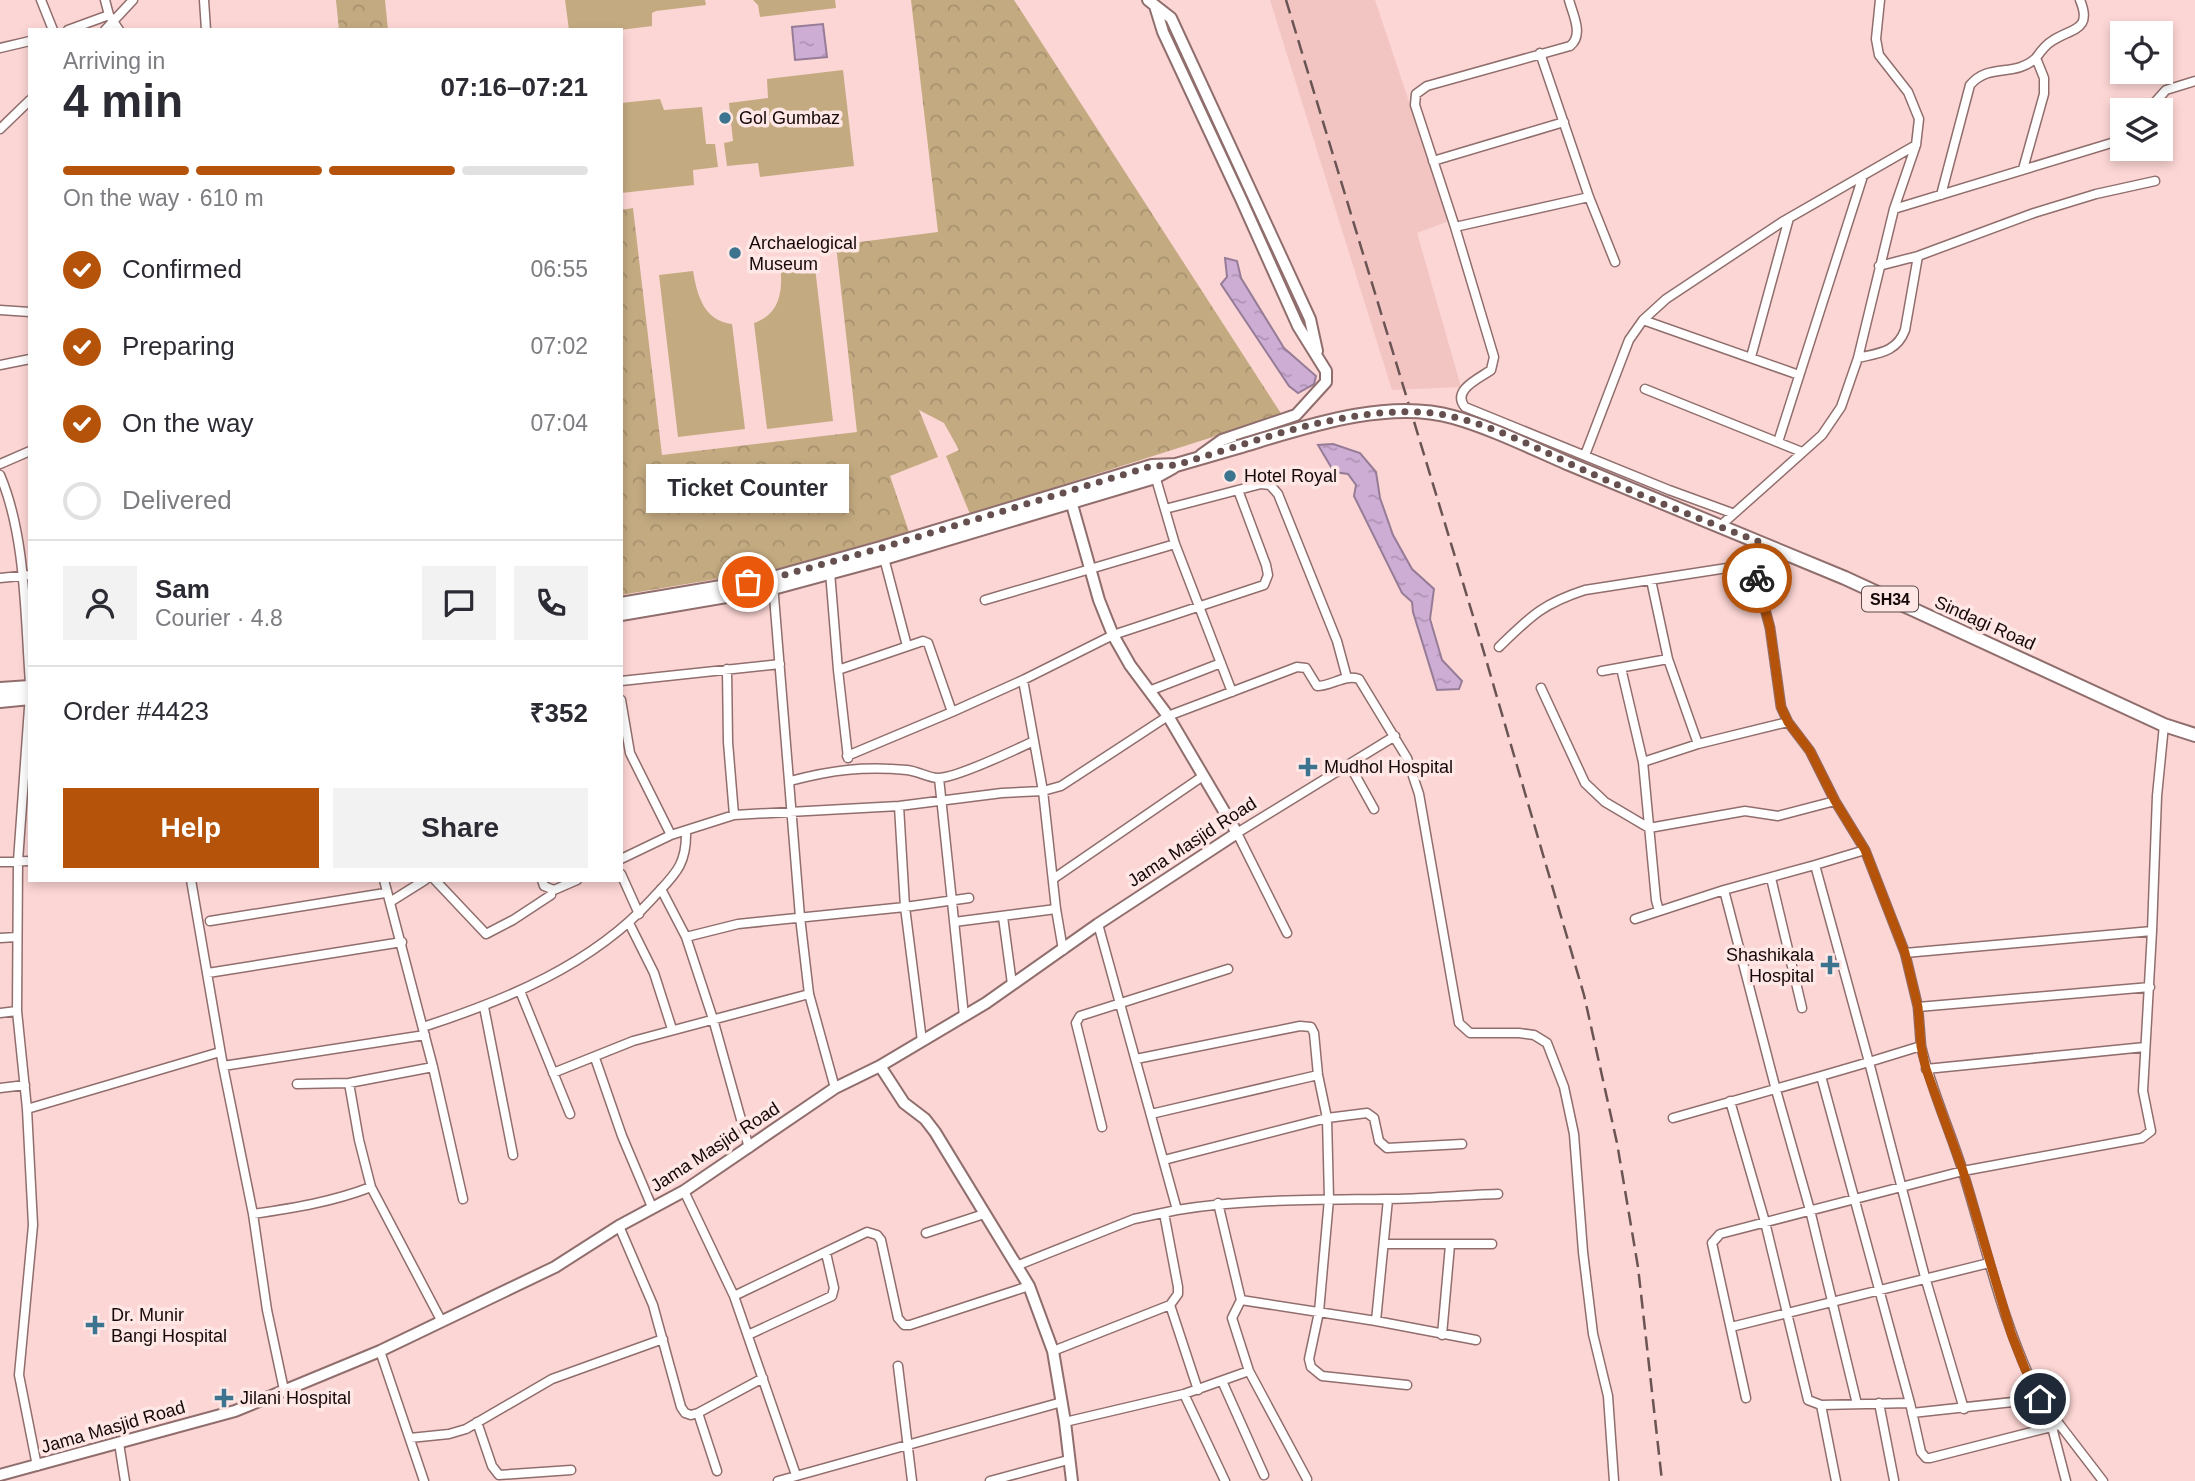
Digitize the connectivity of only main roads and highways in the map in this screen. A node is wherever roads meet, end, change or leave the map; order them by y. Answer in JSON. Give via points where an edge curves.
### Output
{"nodes":[{"id":1,"x":1154,"y":471,"type":"junction"},
{"id":2,"x":773,"y":582,"type":"junction"},
{"id":3,"x":623,"y":604,"type":"edge"},
{"id":4,"x":623,"y":614,"type":"edge"},
{"id":5,"x":28,"y":687,"type":"edge"},
{"id":6,"x":0,"y":689,"type":"edge"},
{"id":7,"x":28,"y":698,"type":"edge"},
{"id":8,"x":0,"y":701,"type":"edge"},
{"id":9,"x":2195,"y":735,"type":"edge"}],
"edges":[{"from":1,"to":2,"type":"main road","number":"SH34"},
{"from":1,"to":2,"type":"main road","number":"SH34","via":[[884,558]]},
{"from":1,"to":9,"type":"main road","name":"Sindagi Road","number":"SH34","bridge":true,"via":[[1325,422],[1374,413],[1420,412],[1461,420],[1845,578],[2164,725]]},
{"from":2,"to":3,"type":"main road","number":"SH34"},
{"from":2,"to":4,"type":"main road","number":"SH34"},
{"from":5,"to":6,"type":"main road"},
{"from":7,"to":8,"type":"main road"}]}
